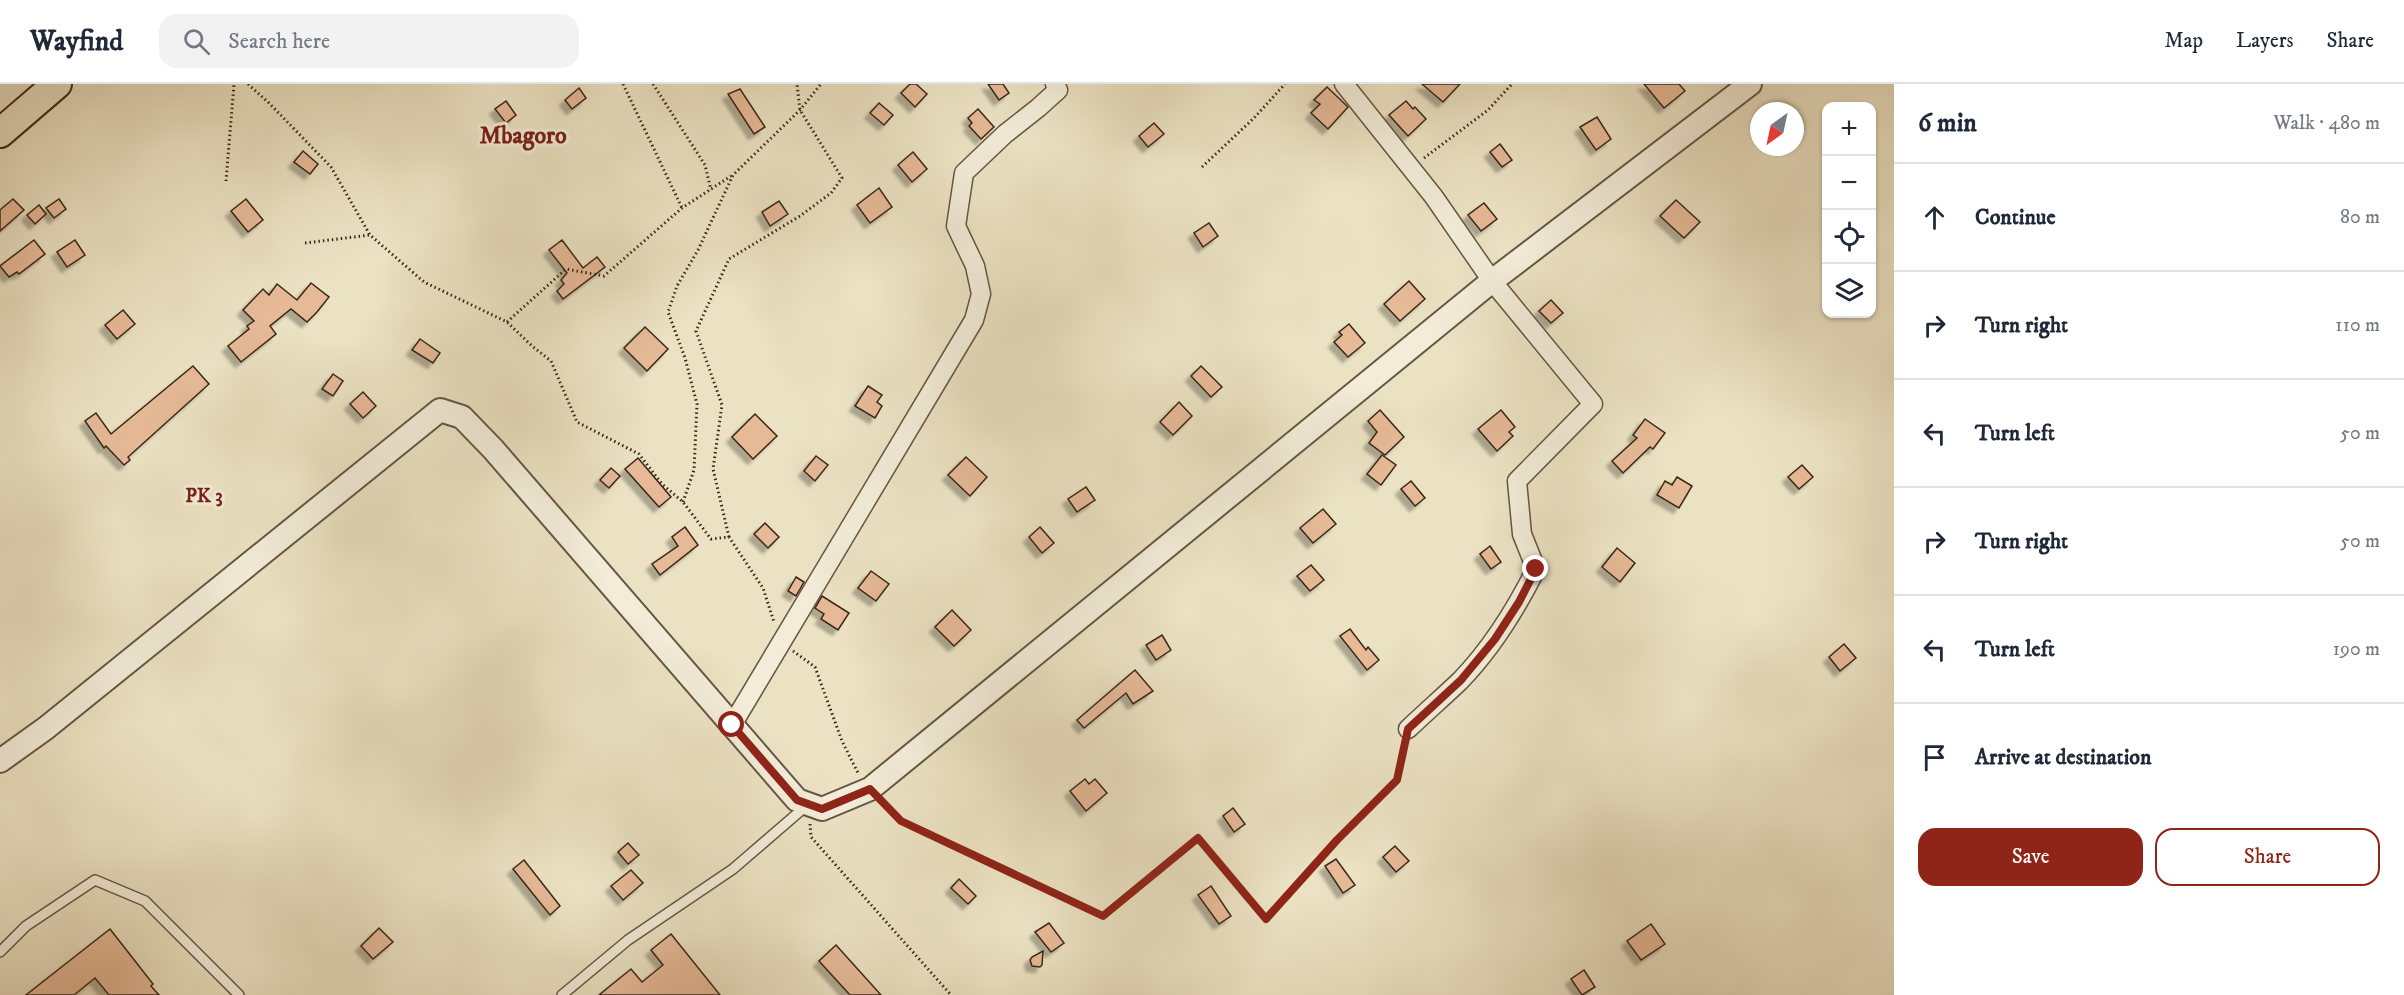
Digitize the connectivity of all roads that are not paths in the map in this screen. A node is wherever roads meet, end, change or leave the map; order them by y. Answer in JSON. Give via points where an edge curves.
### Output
{"nodes":[{"id":1,"x":57,"y":84,"type":"edge"},
{"id":2,"x":1055,"y":84,"type":"edge"},
{"id":3,"x":1344,"y":84,"type":"edge"},
{"id":4,"x":1750,"y":84,"type":"edge"},
{"id":5,"x":0,"y":133,"type":"edge"},
{"id":6,"x":1492,"y":281,"type":"junction"},
{"id":7,"x":732,"y":725,"type":"junction"},
{"id":8,"x":1408,"y":729,"type":"road end"},
{"id":9,"x":0,"y":762,"type":"edge"},
{"id":10,"x":807,"y":804,"type":"junction"},
{"id":11,"x":0,"y":952,"type":"edge"},
{"id":12,"x":239,"y":995,"type":"edge"},
{"id":13,"x":562,"y":995,"type":"edge"}],
"edges":[{"from":1,"to":5,"type":"main road"},
{"from":2,"to":7,"type":"street","via":[[1058,90],[964,173],[956,226],[975,266],[981,294],[974,320]]},
{"from":3,"to":6,"type":"street","via":[[1434,197]]},
{"from":4,"to":6,"type":"street"},
{"from":6,"to":8,"type":"street","via":[[1593,404],[1517,481],[1522,534],[1536,569],[1519,602],[1461,680]]},
{"from":6,"to":10,"type":"street","via":[[870,789],[822,809]]},
{"from":7,"to":9,"type":"street","via":[[492,449],[462,417],[440,410]]},
{"from":7,"to":10,"type":"street","via":[[797,800]]},
{"from":10,"to":13,"type":"lane","via":[[733,869],[628,940]]},
{"from":11,"to":12,"type":"lane","via":[[26,926],[95,880],[145,901]]}]}
